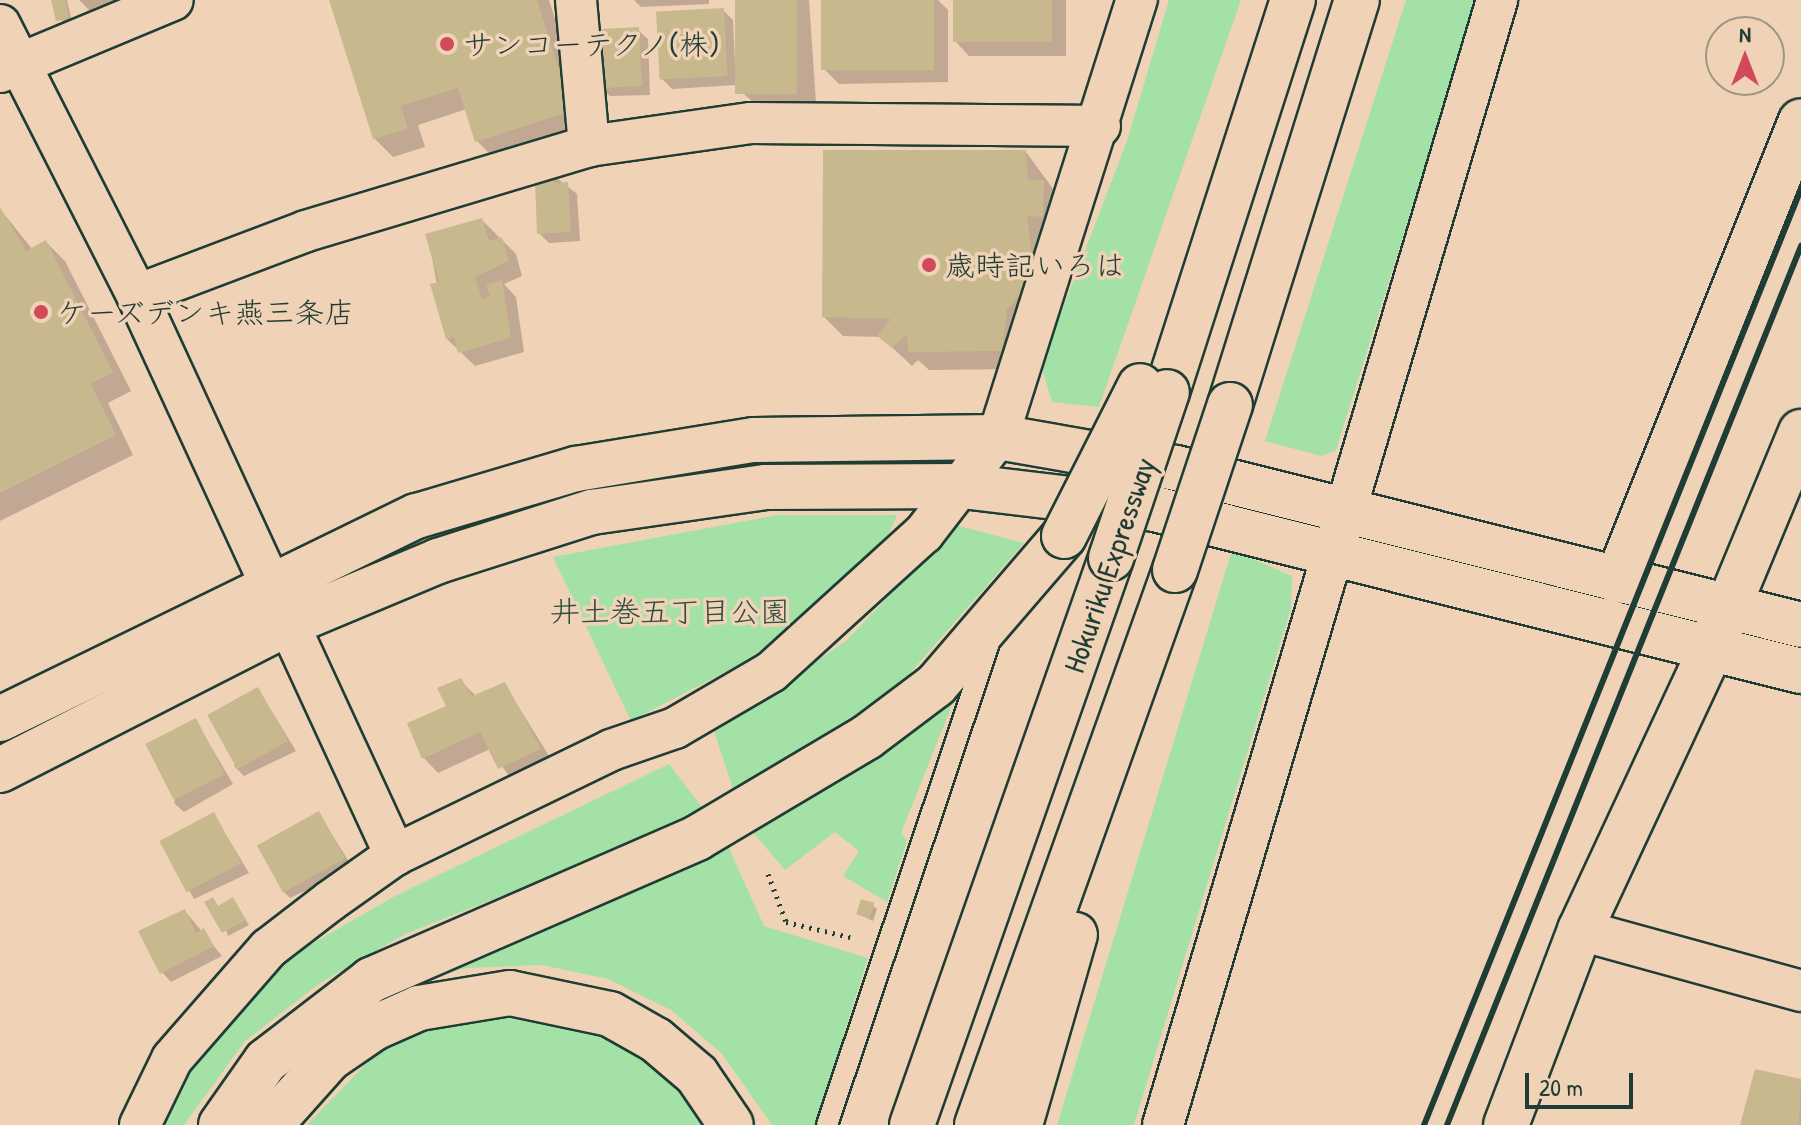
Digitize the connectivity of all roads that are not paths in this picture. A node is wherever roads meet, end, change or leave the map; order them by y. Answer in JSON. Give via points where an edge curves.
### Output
{"nodes":[{"id":1,"x":173,"y":0,"type":"edge"},
{"id":2,"x":576,"y":0,"type":"edge"},
{"id":3,"x":1137,"y":0,"type":"edge"},
{"id":4,"x":1277,"y":0,"type":"edge"},
{"id":5,"x":1293,"y":0,"type":"edge"},
{"id":6,"x":1357,"y":0,"type":"edge"},
{"id":7,"x":1497,"y":0,"type":"edge"},
{"id":8,"x":0,"y":25,"type":"edge"},
{"id":9,"x":9,"y":67,"type":"edge"},
{"id":10,"x":1801,"y":122,"type":"edge"},
{"id":11,"x":1100,"y":126,"type":"junction"},
{"id":12,"x":589,"y":146,"type":"junction"},
{"id":13,"x":137,"y":295,"type":"junction"},
{"id":14,"x":1153,"y":389,"type":"junction"},
{"id":15,"x":1801,"y":432,"type":"edge"},
{"id":16,"x":998,"y":437,"type":"junction"},
{"id":17,"x":962,"y":486,"type":"junction"},
{"id":18,"x":1344,"y":510,"type":"junction"},
{"id":19,"x":1329,"y":556,"type":"junction"},
{"id":20,"x":1179,"y":571,"type":"junction"},
{"id":21,"x":1617,"y":581,"type":"junction"},
{"id":22,"x":267,"y":585,"type":"junction"},
{"id":23,"x":1729,"y":607,"type":"junction"},
{"id":24,"x":996,"y":624,"type":"junction"},
{"id":25,"x":285,"y":625,"type":"junction"},
{"id":26,"x":1801,"y":625,"type":"edge"},
{"id":27,"x":1711,"y":649,"type":"junction"},
{"id":28,"x":1801,"y":671,"type":"edge"},
{"id":29,"x":0,"y":719,"type":"edge"},
{"id":30,"x":0,"y":770,"type":"edge"},
{"id":31,"x":395,"y":855,"type":"junction"},
{"id":32,"x":1580,"y":930,"type":"junction"},
{"id":33,"x":1801,"y":991,"type":"edge"},
{"id":34,"x":140,"y":1125,"type":"edge"},
{"id":35,"x":221,"y":1125,"type":"edge"},
{"id":36,"x":270,"y":1125,"type":"edge"},
{"id":37,"x":731,"y":1125,"type":"edge"},
{"id":38,"x":827,"y":1125,"type":"edge"},
{"id":39,"x":912,"y":1125,"type":"edge"},
{"id":40,"x":977,"y":1125,"type":"edge"},
{"id":41,"x":1020,"y":1125,"type":"edge"},
{"id":42,"x":1163,"y":1125,"type":"edge"},
{"id":43,"x":1506,"y":1125,"type":"edge"}],
"edges":[{"from":1,"to":9,"type":"street"},
{"from":2,"to":12,"type":"street"},
{"from":3,"to":11,"type":"street"},
{"from":4,"to":14,"type":"main road"},
{"from":5,"to":14,"type":"main road","name":"Hokuriku Expressway"},
{"from":6,"to":20,"type":"main road","name":"Hokuriku Expressway","bridge":true},
{"from":7,"to":18,"type":"street"},
{"from":8,"to":9,"type":"street"},
{"from":9,"to":13,"type":"street"},
{"from":10,"to":21,"type":"main road"},
{"from":11,"to":12,"type":"street","via":[[986,120],[751,123]]},
{"from":11,"to":16,"type":"street"},
{"from":12,"to":13,"type":"street","via":[[306,231]]},
{"from":13,"to":22,"type":"street"},
{"from":14,"to":24,"type":"main road","bridge":true,"via":[[1064,536]]},
{"from":14,"to":39,"type":"main road","name":"Hokuriku Expressway","bridge":true,"via":[[1111,558]]},
{"from":15,"to":23,"type":"main road"},
{"from":16,"to":17,"type":"street"},
{"from":16,"to":18,"type":"main road","via":[[1176,468]]},
{"from":16,"to":22,"type":"main road","via":[[754,440],[576,469],[417,516]]},
{"from":17,"to":19,"type":"main road","via":[[1155,509]]},
{"from":17,"to":25,"type":"main road","via":[[766,487],[592,512],[438,561]]},
{"from":17,"to":31,"type":"street","via":[[863,594],[771,672],[675,728],[611,750]]},
{"from":18,"to":19,"type":"street"},
{"from":18,"to":21,"type":"main road"},
{"from":19,"to":27,"type":"main road"},
{"from":19,"to":42,"type":"street"},
{"from":20,"to":40,"type":"main road","name":"Hokuriku Expressway"},
{"from":20,"to":41,"type":"main road"},
{"from":21,"to":23,"type":"main road"},
{"from":22,"to":25,"type":"street"},
{"from":22,"to":29,"type":"main road"},
{"from":23,"to":26,"type":"main road"},
{"from":23,"to":27,"type":"main road"},
{"from":24,"to":35,"type":"main road","via":[[936,685],[786,790],[697,838],[371,980],[266,1061]]},
{"from":24,"to":38,"type":"lane"},
{"from":25,"to":30,"type":"main road"},
{"from":25,"to":31,"type":"street"},
{"from":27,"to":28,"type":"main road"},
{"from":27,"to":32,"type":"main road"},
{"from":31,"to":34,"type":"street","via":[[269,948],[172,1059]]},
{"from":32,"to":33,"type":"street"},
{"from":32,"to":43,"type":"main road"},
{"from":36,"to":37,"type":"main road","via":[[330,1058],[374,1028],[419,1008],[510,993],[610,1014],[656,1040],[697,1075]]}]}
